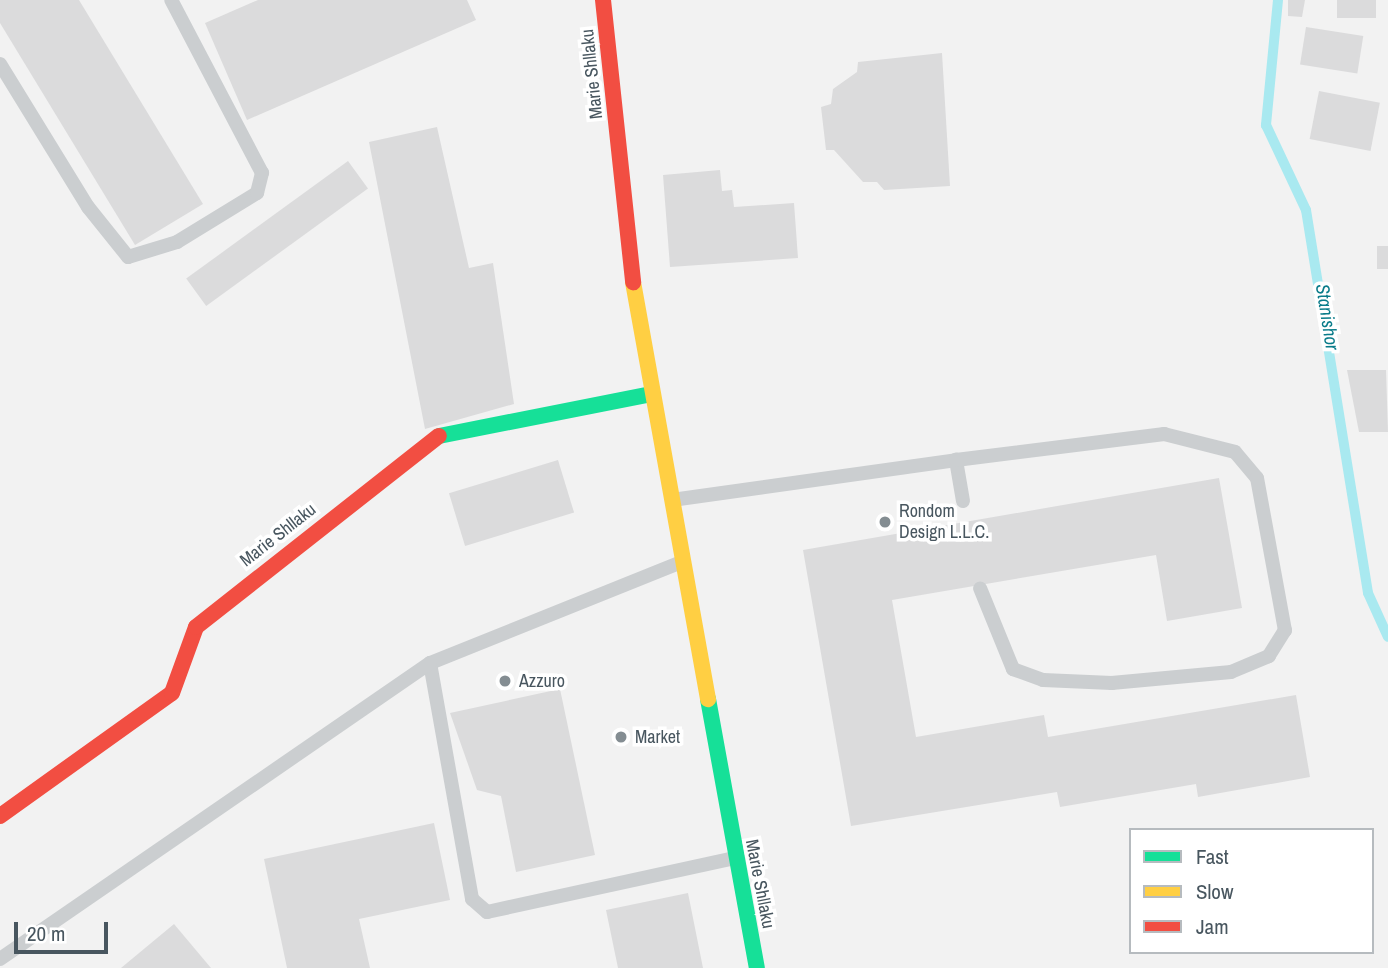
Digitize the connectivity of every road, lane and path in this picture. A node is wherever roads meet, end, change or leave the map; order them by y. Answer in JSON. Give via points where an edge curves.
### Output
{"nodes":[{"id":1,"x":171,"y":0,"type":"edge"},
{"id":2,"x":603,"y":0,"type":"edge"},
{"id":3,"x":2,"y":74,"type":"edge"},
{"id":4,"x":651,"y":394,"type":"junction"},
{"id":5,"x":956,"y":460,"type":"junction"},
{"id":6,"x":671,"y":500,"type":"junction"},
{"id":7,"x":963,"y":502,"type":"dead end"},
{"id":8,"x":683,"y":562,"type":"junction"},
{"id":9,"x":980,"y":588,"type":"dead end"},
{"id":10,"x":430,"y":663,"type":"junction"},
{"id":11,"x":0,"y":816,"type":"edge"},
{"id":12,"x":735,"y":858,"type":"junction"},
{"id":13,"x":0,"y":960,"type":"edge"},
{"id":14,"x":757,"y":968,"type":"edge"}],
"edges":[{"from":1,"to":3,"type":"lane","via":[[262,173],[257,193],[177,242],[128,257],[88,207]]},
{"from":2,"to":4,"type":"street","name":"Marie Shllaku","via":[[635,304]]},
{"from":4,"to":6,"type":"street","name":"Marie Shllaku"},
{"from":4,"to":11,"type":"street","name":"Marie Shllaku","via":[[441,434],[196,627],[172,693]]},
{"from":5,"to":6,"type":"lane"},
{"from":5,"to":7,"type":"lane"},
{"from":5,"to":9,"type":"lane","via":[[1164,434],[1235,452],[1257,478],[1285,630],[1269,656],[1231,672],[1112,683],[1044,680],[1013,669]]},
{"from":6,"to":8,"type":"street","name":"Marie Shllaku"},
{"from":8,"to":10,"type":"lane"},
{"from":8,"to":12,"type":"street","name":"Marie Shllaku"},
{"from":10,"to":12,"type":"lane","via":[[479,908],[486,912]]},
{"from":10,"to":13,"type":"lane"},
{"from":12,"to":14,"type":"street","name":"Marie Shllaku"}]}
